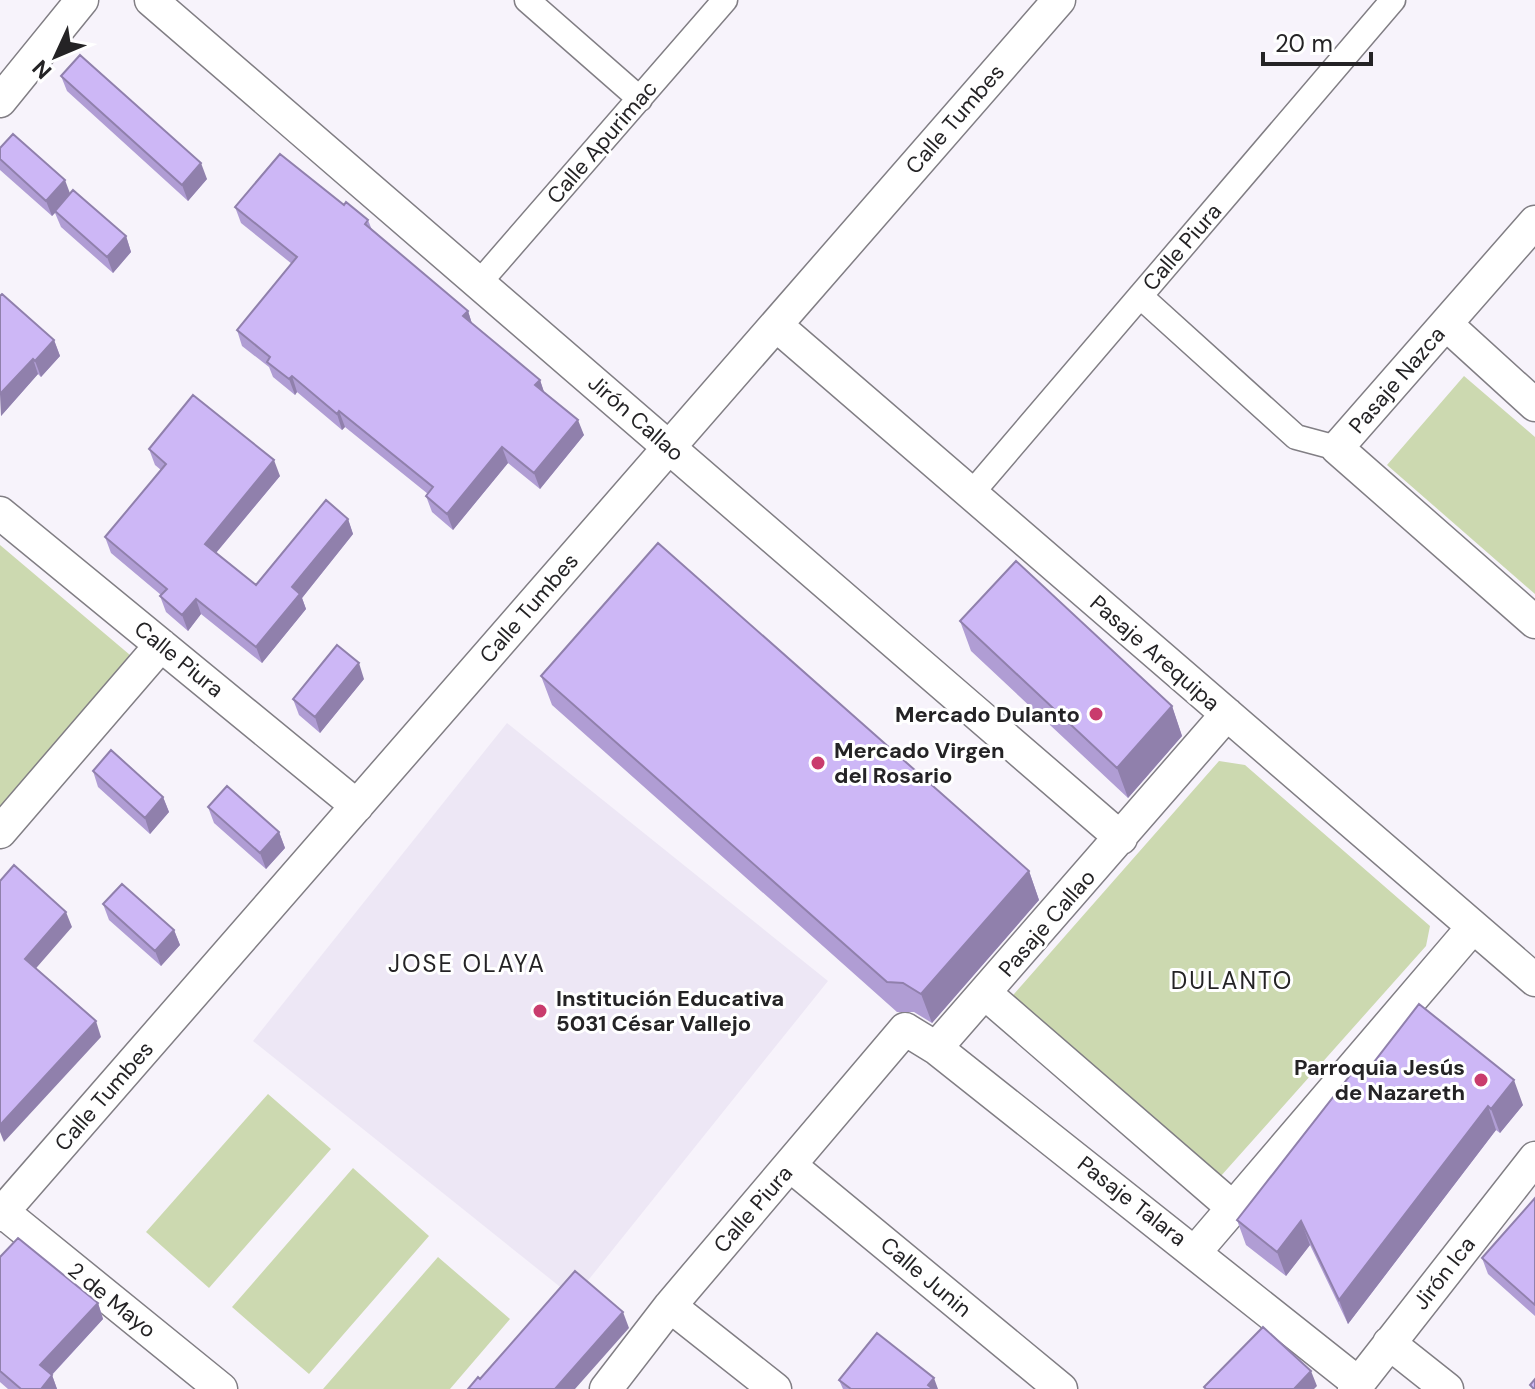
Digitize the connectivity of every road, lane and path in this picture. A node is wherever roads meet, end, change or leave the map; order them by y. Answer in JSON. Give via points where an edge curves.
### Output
{"nodes":[{"id":1,"x":82,"y":0,"type":"edge"},
{"id":2,"x":151,"y":0,"type":"edge"},
{"id":3,"x":527,"y":0,"type":"edge"},
{"id":4,"x":725,"y":0,"type":"edge"},
{"id":5,"x":1059,"y":0,"type":"edge"},
{"id":6,"x":1393,"y":0,"type":"edge"},
{"id":7,"x":640,"y":99,"type":"junction"},
{"id":8,"x":0,"y":101,"type":"edge"},
{"id":9,"x":1535,"y":222,"type":"edge"},
{"id":10,"x":479,"y":283,"type":"junction"},
{"id":11,"x":1140,"y":296,"type":"junction"},
{"id":12,"x":1446,"y":324,"type":"junction"},
{"id":13,"x":776,"y":325,"type":"junction"},
{"id":14,"x":1535,"y":405,"type":"edge"},
{"id":15,"x":670,"y":447,"type":"junction"},
{"id":16,"x":1337,"y":448,"type":"junction"},
{"id":17,"x":971,"y":494,"type":"junction"},
{"id":18,"x":0,"y":513,"type":"edge"},
{"id":19,"x":1535,"y":622,"type":"edge"},
{"id":20,"x":161,"y":645,"type":"junction"},
{"id":21,"x":1227,"y":714,"type":"junction"},
{"id":22,"x":357,"y":806,"type":"junction"},
{"id":23,"x":0,"y":832,"type":"edge"},
{"id":24,"x":1121,"y":838,"type":"junction"},
{"id":25,"x":1473,"y":927,"type":"junction"},
{"id":26,"x":1535,"y":980,"type":"edge"},
{"id":27,"x":986,"y":994,"type":"junction"},
{"id":28,"x":901,"y":1030,"type":"joint"},
{"id":29,"x":936,"y":1048,"type":"junction"},
{"id":30,"x":1535,"y":1158,"type":"edge"},
{"id":31,"x":791,"y":1166,"type":"junction"},
{"id":32,"x":1232,"y":1207,"type":"junction"},
{"id":33,"x":1,"y":1214,"type":"edge"},
{"id":34,"x":1196,"y":1251,"type":"junction"},
{"id":35,"x":670,"y":1306,"type":"junction"},
{"id":36,"x":1389,"y":1343,"type":"junction"},
{"id":37,"x":1356,"y":1386,"type":"edge"},
{"id":38,"x":221,"y":1389,"type":"edge"},
{"id":39,"x":606,"y":1389,"type":"edge"},
{"id":40,"x":775,"y":1389,"type":"edge"},
{"id":41,"x":1061,"y":1389,"type":"edge"},
{"id":42,"x":1447,"y":1389,"type":"edge"}],
"edges":[{"from":1,"to":8,"type":"street"},
{"from":2,"to":10,"type":"street","name":"Jirón Callao"},
{"from":3,"to":7,"type":"street"},
{"from":4,"to":7,"type":"street","name":"Calle Apurimac"},
{"from":5,"to":13,"type":"street","name":"Calle Tumbes"},
{"from":6,"to":11,"type":"street","name":"Calle Piura"},
{"from":7,"to":10,"type":"street","name":"Calle Apurimac"},
{"from":9,"to":12,"type":"street","name":"Pasaje Nazca"},
{"from":10,"to":15,"type":"street","name":"Jirón Callao"},
{"from":11,"to":16,"type":"street","via":[[1296,437]]},
{"from":11,"to":17,"type":"street","name":"Calle Piura"},
{"from":12,"to":14,"type":"street"},
{"from":12,"to":16,"type":"street","name":"Pasaje Nazca"},
{"from":13,"to":15,"type":"street","name":"Calle Tumbes"},
{"from":13,"to":17,"type":"street","name":"Pasaje Arequipa"},
{"from":15,"to":22,"type":"street","name":"Calle Tumbes"},
{"from":15,"to":24,"type":"street","name":"Jirón Callao"},
{"from":16,"to":19,"type":"street","name":"Pasaje Nazca"},
{"from":17,"to":21,"type":"street","name":"Pasaje Arequipa"},
{"from":18,"to":20,"type":"street","name":"Calle Piura"},
{"from":20,"to":22,"type":"street","name":"Calle Piura"},
{"from":20,"to":23,"type":"street"},
{"from":21,"to":24,"type":"street","name":"Pasaje Callao"},
{"from":21,"to":25,"type":"street","name":"Pasaje Arequipa"},
{"from":22,"to":33,"type":"street","name":"Calle Tumbes"},
{"from":24,"to":27,"type":"street","name":"Pasaje Callao"},
{"from":25,"to":26,"type":"street","name":"Pasaje Arequipa"},
{"from":25,"to":32,"type":"street"},
{"from":27,"to":29,"type":"street"},
{"from":27,"to":32,"type":"street","name":"Pasaje Callao"},
{"from":28,"to":29,"type":"street","name":"Pasaje Talara","via":[[909,1029]]},
{"from":28,"to":31,"type":"street","name":"Calle Piura"},
{"from":29,"to":34,"type":"street","name":"Pasaje Talara"},
{"from":30,"to":36,"type":"street","name":"Jirón Ica"},
{"from":31,"to":35,"type":"street","name":"Calle Piura"},
{"from":31,"to":41,"type":"street","name":"Calle Junin"},
{"from":32,"to":34,"type":"street"},
{"from":33,"to":38,"type":"street","name":"2 de Mayo"},
{"from":34,"to":37,"type":"street","name":"Pasaje Talara"},
{"from":35,"to":39,"type":"street","name":"Calle Piura"},
{"from":35,"to":40,"type":"street"},
{"from":36,"to":37,"type":"street","name":"Jirón Ica"},
{"from":36,"to":42,"type":"street"}]}
